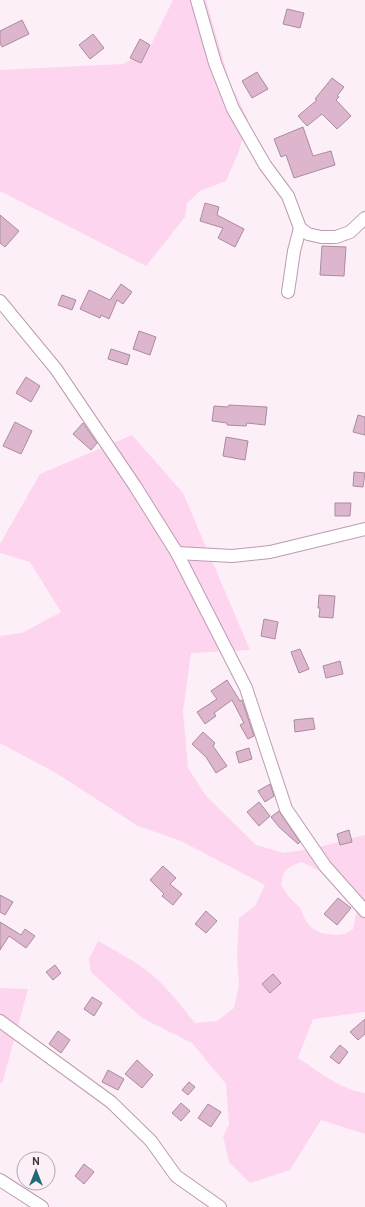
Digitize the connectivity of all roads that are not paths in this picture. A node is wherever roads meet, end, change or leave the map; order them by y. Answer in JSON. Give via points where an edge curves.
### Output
{"nodes":[{"id":1,"x":197,"y":0,"type":"edge"},
{"id":2,"x":365,"y":218,"type":"edge"},
{"id":3,"x":300,"y":228,"type":"junction"},
{"id":4,"x":288,"y":292,"type":"dead end"},
{"id":5,"x":0,"y":301,"type":"edge"},
{"id":6,"x":365,"y":530,"type":"edge"},
{"id":7,"x":177,"y":553,"type":"junction"},
{"id":8,"x":365,"y":911,"type":"edge"},
{"id":9,"x":0,"y":1021,"type":"edge"},
{"id":10,"x":0,"y":1180,"type":"edge"},
{"id":11,"x":42,"y":1207,"type":"edge"},
{"id":12,"x":220,"y":1207,"type":"edge"}],
"edges":[{"from":1,"to":3,"type":"street","via":[[215,62],[233,109],[265,165],[288,196]]},
{"from":2,"to":3,"type":"street","via":[[350,232],[336,237],[308,234]]},
{"from":3,"to":4,"type":"street"},
{"from":5,"to":7,"type":"street","via":[[56,369]]},
{"from":6,"to":7,"type":"street","via":[[270,552],[232,556]]},
{"from":7,"to":8,"type":"street","via":[[246,688],[286,809],[325,866]]},
{"from":9,"to":12,"type":"street","via":[[111,1102],[151,1141],[176,1176]]},
{"from":10,"to":11,"type":"street"}]}
